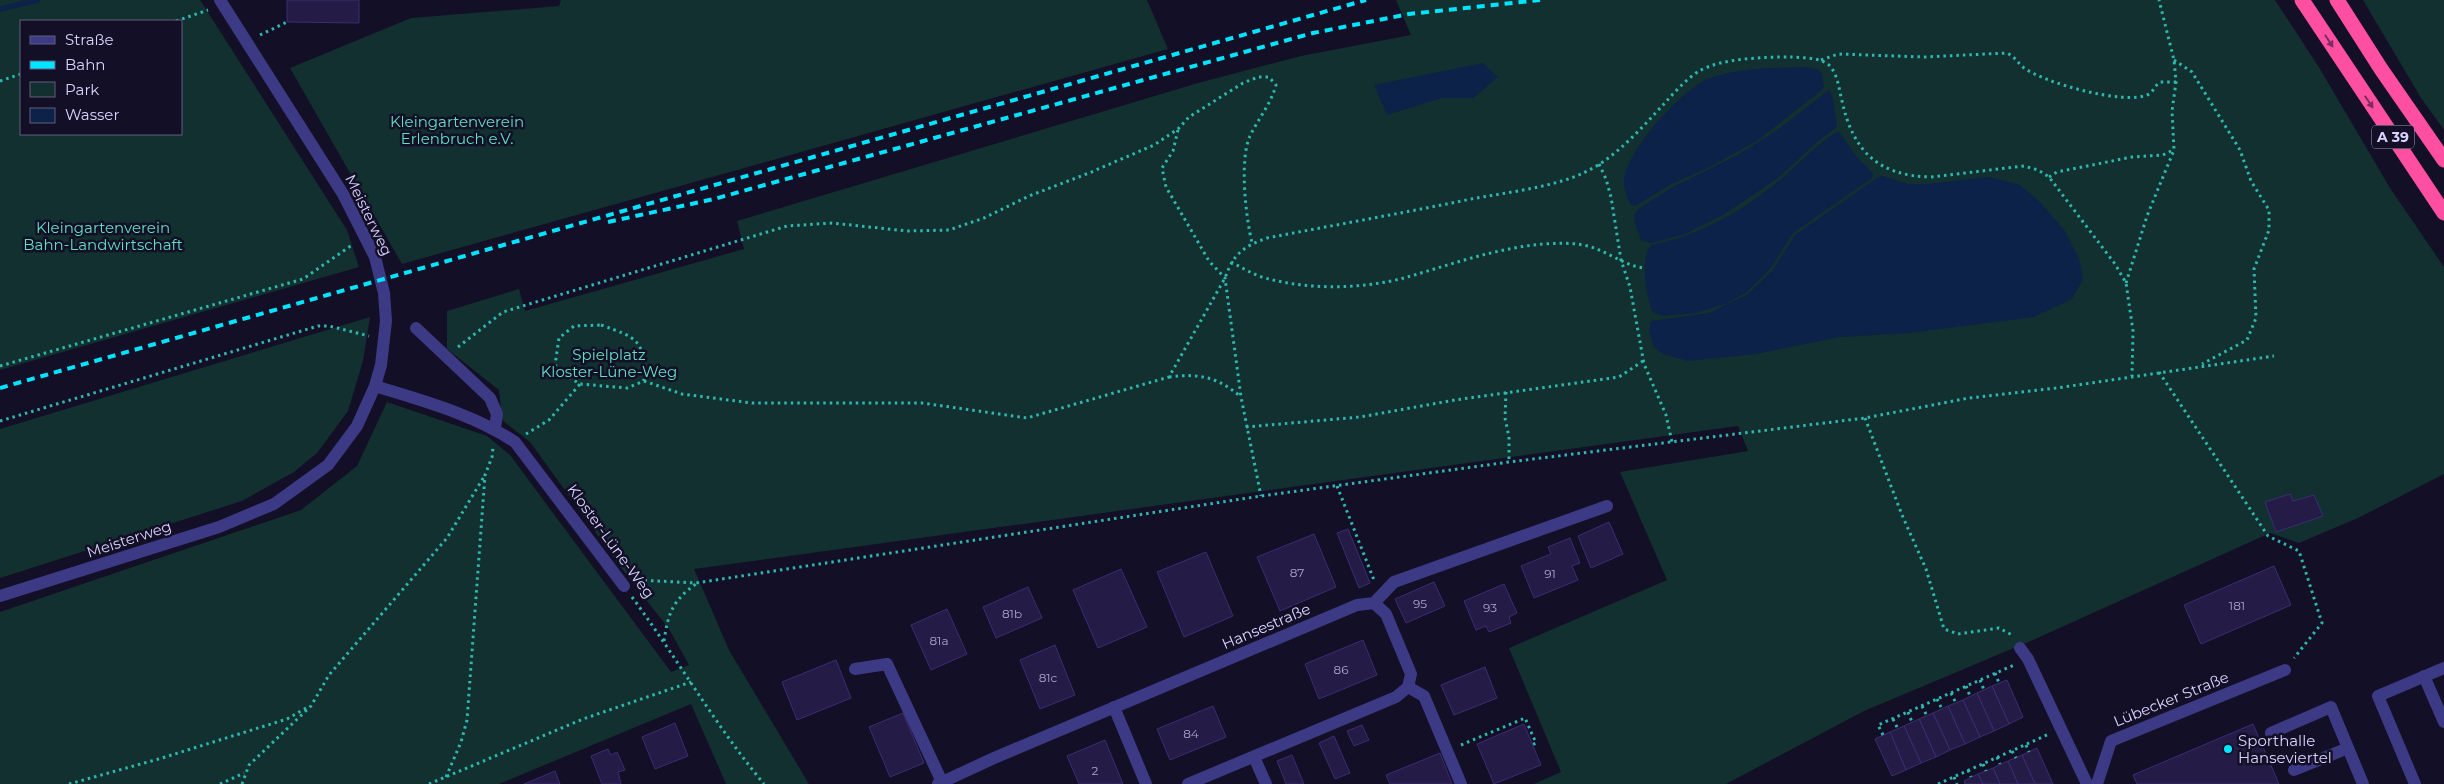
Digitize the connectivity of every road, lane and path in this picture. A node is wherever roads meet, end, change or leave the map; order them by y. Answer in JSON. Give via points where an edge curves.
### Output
{"nodes":[{"id":1,"x":2159,"y":0,"type":"edge"},
{"id":2,"x":2302,"y":0,"type":"edge"},
{"id":3,"x":2337,"y":0,"type":"edge"},
{"id":4,"x":222,"y":2,"type":"edge"},
{"id":5,"x":178,"y":20,"type":"edge"},
{"id":6,"x":287,"y":22,"type":"dead end"},
{"id":7,"x":248,"y":42,"type":"junction"},
{"id":8,"x":1821,"y":60,"type":"junction"},
{"id":9,"x":2174,"y":60,"type":"junction"},
{"id":10,"x":20,"y":74,"type":"edge"},
{"id":11,"x":0,"y":81,"type":"edge"},
{"id":12,"x":2176,"y":82,"type":"junction"},
{"id":13,"x":1178,"y":129,"type":"junction"},
{"id":14,"x":2174,"y":150,"type":"junction"},
{"id":15,"x":2444,"y":160,"type":"edge"},
{"id":16,"x":1599,"y":164,"type":"junction"},
{"id":17,"x":2049,"y":177,"type":"junction"},
{"id":18,"x":2444,"y":213,"type":"edge"},
{"id":19,"x":367,"y":240,"type":"junction"},
{"id":20,"x":1252,"y":243,"type":"junction"},
{"id":21,"x":1621,"y":260,"type":"junction"},
{"id":22,"x":1231,"y":262,"type":"junction"},
{"id":23,"x":1645,"y":268,"type":"dead end"},
{"id":24,"x":1225,"y":278,"type":"junction"},
{"id":25,"x":2126,"y":283,"type":"junction"},
{"id":26,"x":416,"y":328,"type":"dead end"},
{"id":27,"x":385,"y":339,"type":"junction"},
{"id":28,"x":446,"y":356,"type":"junction"},
{"id":29,"x":2274,"y":356,"type":"dead end"},
{"id":30,"x":1643,"y":361,"type":"junction"},
{"id":31,"x":0,"y":366,"type":"edge"},
{"id":32,"x":2199,"y":366,"type":"junction"},
{"id":33,"x":2159,"y":372,"type":"junction"},
{"id":34,"x":1169,"y":376,"type":"junction"},
{"id":35,"x":2132,"y":376,"type":"junction"},
{"id":36,"x":644,"y":381,"type":"junction"},
{"id":37,"x":580,"y":384,"type":"junction"},
{"id":38,"x":375,"y":386,"type":"junction"},
{"id":39,"x":1506,"y":392,"type":"junction"},
{"id":40,"x":1241,"y":397,"type":"junction"},
{"id":41,"x":1865,"y":418,"type":"junction"},
{"id":42,"x":0,"y":421,"type":"edge"},
{"id":43,"x":1246,"y":427,"type":"junction"},
{"id":44,"x":495,"y":428,"type":"junction"},
{"id":45,"x":515,"y":442,"type":"junction"},
{"id":46,"x":1672,"y":442,"type":"junction"},
{"id":47,"x":1509,"y":462,"type":"junction"},
{"id":48,"x":485,"y":474,"type":"junction"},
{"id":49,"x":1337,"y":486,"type":"junction"},
{"id":50,"x":1261,"y":496,"type":"junction"},
{"id":51,"x":1607,"y":506,"type":"dead end"},
{"id":52,"x":616,"y":574,"type":"junction"},
{"id":53,"x":696,"y":583,"type":"junction"},
{"id":54,"x":624,"y":586,"type":"joint"},
{"id":55,"x":0,"y":596,"type":"edge"},
{"id":56,"x":1374,"y":603,"type":"junction"},
{"id":57,"x":664,"y":641,"type":"junction"},
{"id":58,"x":2024,"y":653,"type":"junction"},
{"id":59,"x":2444,"y":668,"type":"edge"},
{"id":60,"x":855,"y":669,"type":"dead end"},
{"id":61,"x":2285,"y":670,"type":"joint"},
{"id":62,"x":1994,"y":674,"type":"junction"},
{"id":63,"x":2424,"y":676,"type":"junction"},
{"id":64,"x":1980,"y":680,"type":"junction"},
{"id":65,"x":691,"y":682,"type":"junction"},
{"id":66,"x":1999,"y":683,"type":"dead end"},
{"id":67,"x":1966,"y":686,"type":"junction"},
{"id":68,"x":1408,"y":687,"type":"junction"},
{"id":69,"x":1984,"y":690,"type":"dead end"},
{"id":70,"x":1951,"y":693,"type":"junction"},
{"id":71,"x":1970,"y":696,"type":"dead end"},
{"id":72,"x":1937,"y":699,"type":"junction"},
{"id":73,"x":1956,"y":703,"type":"dead end"},
{"id":74,"x":311,"y":706,"type":"junction"},
{"id":75,"x":1922,"y":706,"type":"junction"},
{"id":76,"x":1114,"y":707,"type":"junction"},
{"id":77,"x":1942,"y":709,"type":"dead end"},
{"id":78,"x":1908,"y":712,"type":"junction"},
{"id":79,"x":1927,"y":716,"type":"dead end"},
{"id":80,"x":1893,"y":719,"type":"junction"},
{"id":81,"x":1912,"y":722,"type":"dead end"},
{"id":82,"x":2444,"y":722,"type":"edge"},
{"id":83,"x":1898,"y":729,"type":"dead end"},
{"id":84,"x":2061,"y":729,"type":"junction"},
{"id":85,"x":2271,"y":733,"type":"dead end"},
{"id":86,"x":1883,"y":735,"type":"dead end"},
{"id":87,"x":1532,"y":745,"type":"dead end"},
{"id":88,"x":2026,"y":745,"type":"junction"},
{"id":89,"x":2348,"y":748,"type":"junction"},
{"id":90,"x":1447,"y":751,"type":"junction"},
{"id":91,"x":2012,"y":751,"type":"junction"},
{"id":92,"x":2029,"y":752,"type":"dead end"},
{"id":93,"x":1254,"y":756,"type":"junction"},
{"id":94,"x":1997,"y":757,"type":"junction"},
{"id":95,"x":2016,"y":758,"type":"dead end"},
{"id":96,"x":1983,"y":764,"type":"junction"},
{"id":97,"x":2000,"y":764,"type":"dead end"},
{"id":98,"x":1968,"y":770,"type":"junction"},
{"id":99,"x":1986,"y":770,"type":"dead end"},
{"id":100,"x":2294,"y":770,"type":"dead end"},
{"id":101,"x":245,"y":772,"type":"junction"},
{"id":102,"x":446,"y":777,"type":"junction"},
{"id":103,"x":1954,"y":777,"type":"junction"},
{"id":104,"x":1971,"y":777,"type":"dead end"},
{"id":105,"x":940,"y":783,"type":"edge"},
{"id":106,"x":69,"y":784,"type":"edge"},
{"id":107,"x":220,"y":784,"type":"edge"},
{"id":108,"x":242,"y":784,"type":"edge"},
{"id":109,"x":428,"y":784,"type":"edge"},
{"id":110,"x":764,"y":784,"type":"edge"},
{"id":111,"x":1146,"y":784,"type":"edge"},
{"id":112,"x":1188,"y":784,"type":"edge"},
{"id":113,"x":1266,"y":784,"type":"edge"},
{"id":114,"x":1461,"y":784,"type":"edge"},
{"id":115,"x":1939,"y":784,"type":"edge"},
{"id":116,"x":1957,"y":784,"type":"edge"},
{"id":117,"x":2087,"y":784,"type":"edge"},
{"id":118,"x":2097,"y":784,"type":"edge"},
{"id":119,"x":2364,"y":784,"type":"edge"},
{"id":120,"x":2415,"y":784,"type":"edge"}],
"edges":[{"from":1,"to":9,"type":"path"},
{"from":2,"to":18,"type":"highway","number":"A 39","one_way":true},
{"from":3,"to":15,"type":"highway","number":"A 39"},
{"from":4,"to":5,"type":"path"},
{"from":4,"to":7,"type":"street","name":"Meisterweg"},
{"from":6,"to":7,"type":"path"},
{"from":7,"to":19,"type":"street","name":"Meisterweg","via":[[344,194]]},
{"from":8,"to":12,"type":"path","via":[[1838,54],[1924,57],[2007,54],[2024,68],[2060,83],[2121,99],[2146,95],[2160,82]]},
{"from":8,"to":16,"type":"path","via":[[1788,57],[1720,62],[1700,71],[1681,86],[1624,148]]},
{"from":8,"to":17,"type":"path","via":[[1828,64],[1836,77],[1856,142],[1877,163],[1916,177],[2024,166]]},
{"from":9,"to":12,"type":"path"},
{"from":9,"to":32,"type":"path","via":[[2192,72],[2240,150],[2251,181],[2269,210],[2269,230],[2254,270],[2256,318],[2247,340]]},
{"from":10,"to":11,"type":"path"},
{"from":12,"to":14,"type":"path","via":[[2172,111]]},
{"from":13,"to":20,"type":"path","via":[[1189,117],[1244,83],[1258,77],[1269,77],[1276,85],[1274,95],[1249,138],[1244,171]]},
{"from":13,"to":24,"type":"path","via":[[1173,151],[1162,168],[1166,188],[1209,261]]},
{"from":13,"to":28,"type":"path","via":[[1146,148],[949,230],[907,232],[832,223],[787,226],[503,312]]},
{"from":14,"to":17,"type":"path","via":[[2162,155],[2057,172]]},
{"from":14,"to":25,"type":"path"},
{"from":16,"to":20,"type":"path","via":[[1571,178],[1548,184]]},
{"from":16,"to":21,"type":"path","via":[[1606,178]]},
{"from":17,"to":25,"type":"path"},
{"from":19,"to":27,"type":"street","name":"Meisterweg","via":[[384,293]]},
{"from":19,"to":31,"type":"path","via":[[350,246],[304,279]]},
{"from":20,"to":22,"type":"path"},
{"from":21,"to":22,"type":"path","via":[[1574,243],[1543,244],[1465,259],[1402,278],[1360,285],[1307,286],[1268,279]]},
{"from":21,"to":23,"type":"path"},
{"from":21,"to":30,"type":"path","via":[[1632,296]]},
{"from":22,"to":24,"type":"path"},
{"from":24,"to":34,"type":"path"},
{"from":24,"to":40,"type":"path"},
{"from":25,"to":35,"type":"path","via":[[2133,331]]},
{"from":26,"to":28,"type":"street"},
{"from":27,"to":38,"type":"street","name":"Meisterweg"},
{"from":27,"to":42,"type":"path","via":[[318,326]]},
{"from":28,"to":44,"type":"street","via":[[495,405]]},
{"from":29,"to":32,"type":"path"},
{"from":30,"to":39,"type":"path","via":[[1619,377]]},
{"from":30,"to":46,"type":"path","via":[[1666,415]]},
{"from":32,"to":33,"type":"path"},
{"from":33,"to":35,"type":"path"},
{"from":33,"to":61,"type":"path","via":[[2268,536],[2299,552],[2322,623]]},
{"from":34,"to":36,"type":"path","via":[[1027,418],[922,403],[752,404],[682,394]]},
{"from":34,"to":40,"type":"path","via":[[1197,376],[1225,383]]},
{"from":35,"to":41,"type":"path","via":[[1969,398]]},
{"from":36,"to":37,"type":"path","via":[[627,388]]},
{"from":36,"to":37,"type":"path","via":[[645,356],[631,336],[602,325],[574,326],[558,338],[555,364]]},
{"from":37,"to":45,"type":"path","via":[[548,420]]},
{"from":38,"to":44,"type":"street","name":"Kloster-Lüne-Weg"},
{"from":38,"to":55,"type":"street","name":"Meisterweg","via":[[357,426],[328,465],[274,504],[219,526]]},
{"from":39,"to":43,"type":"path","via":[[1360,417]]},
{"from":39,"to":47,"type":"path"},
{"from":40,"to":43,"type":"path"},
{"from":41,"to":46,"type":"path"},
{"from":41,"to":58,"type":"path","via":[[1926,569],[1944,629],[1958,634],[1998,628],[2011,634]]},
{"from":43,"to":50,"type":"path"},
{"from":44,"to":45,"type":"street","name":"Kloster-Lüne-Weg"},
{"from":44,"to":48,"type":"path","via":[[492,457]]},
{"from":45,"to":52,"type":"street","name":"Kloster-Lüne-Weg"},
{"from":46,"to":47,"type":"path"},
{"from":47,"to":49,"type":"path"},
{"from":48,"to":74,"type":"path","via":[[448,538],[329,675]]},
{"from":48,"to":102,"type":"path","via":[[467,720]]},
{"from":49,"to":50,"type":"path"},
{"from":49,"to":56,"type":"path","via":[[1375,583]]},
{"from":50,"to":53,"type":"path"},
{"from":51,"to":56,"type":"street","via":[[1394,582]]},
{"from":52,"to":53,"type":"path","via":[[640,581]]},
{"from":52,"to":54,"type":"street","name":"Kloster-Lüne-Weg"},
{"from":53,"to":57,"type":"path","via":[[680,595],[672,609]]},
{"from":54,"to":57,"type":"path","name":"Kloster-Lüne-Weg"},
{"from":56,"to":68,"type":"street","via":[[1386,614],[1411,674]]},
{"from":56,"to":76,"type":"street","name":"Hansestraße","via":[[1357,605]]},
{"from":57,"to":65,"type":"path","name":"Kloster-Lüne-Weg"},
{"from":58,"to":62,"type":"path"},
{"from":58,"to":84,"type":"street"},
{"from":59,"to":63,"type":"street"},
{"from":60,"to":105,"type":"street","via":[[887,664]]},
{"from":61,"to":118,"type":"street","name":"Lübecker Straße","via":[[2111,741]]},
{"from":62,"to":64,"type":"path"},
{"from":62,"to":66,"type":"path"},
{"from":63,"to":82,"type":"street"},
{"from":63,"to":120,"type":"street","via":[[2378,696]]},
{"from":64,"to":67,"type":"path"},
{"from":64,"to":69,"type":"path"},
{"from":65,"to":102,"type":"path","via":[[583,719]]},
{"from":65,"to":110,"type":"path","name":"Kloster-Lüne-Weg","via":[[708,711]]},
{"from":67,"to":70,"type":"path"},
{"from":67,"to":71,"type":"path"},
{"from":68,"to":90,"type":"street","via":[[1424,696]]},
{"from":68,"to":93,"type":"street","via":[[1396,697]]},
{"from":70,"to":72,"type":"path"},
{"from":70,"to":73,"type":"path"},
{"from":72,"to":75,"type":"path"},
{"from":72,"to":77,"type":"path"},
{"from":74,"to":101,"type":"path"},
{"from":74,"to":106,"type":"path","via":[[287,719]]},
{"from":75,"to":78,"type":"path"},
{"from":75,"to":79,"type":"path"},
{"from":76,"to":105,"type":"street","name":"Hansestraße"},
{"from":76,"to":111,"type":"street"},
{"from":78,"to":80,"type":"path"},
{"from":78,"to":81,"type":"path"},
{"from":80,"to":83,"type":"path"},
{"from":80,"to":86,"type":"path","via":[[1878,725]]},
{"from":84,"to":88,"type":"path"},
{"from":84,"to":117,"type":"street"},
{"from":85,"to":89,"type":"street","via":[[2331,707]]},
{"from":87,"to":90,"type":"path","via":[[1536,743],[1526,718]]},
{"from":88,"to":91,"type":"path"},
{"from":88,"to":92,"type":"path"},
{"from":89,"to":100,"type":"street"},
{"from":89,"to":119,"type":"street"},
{"from":90,"to":114,"type":"street"},
{"from":91,"to":94,"type":"path"},
{"from":91,"to":95,"type":"path"},
{"from":93,"to":112,"type":"street"},
{"from":93,"to":113,"type":"street"},
{"from":94,"to":96,"type":"path"},
{"from":94,"to":97,"type":"path"},
{"from":96,"to":98,"type":"path"},
{"from":96,"to":99,"type":"path"},
{"from":98,"to":103,"type":"path"},
{"from":98,"to":104,"type":"path"},
{"from":101,"to":107,"type":"path"},
{"from":101,"to":108,"type":"path"},
{"from":102,"to":109,"type":"path"},
{"from":103,"to":115,"type":"path"},
{"from":103,"to":116,"type":"path"}]}
